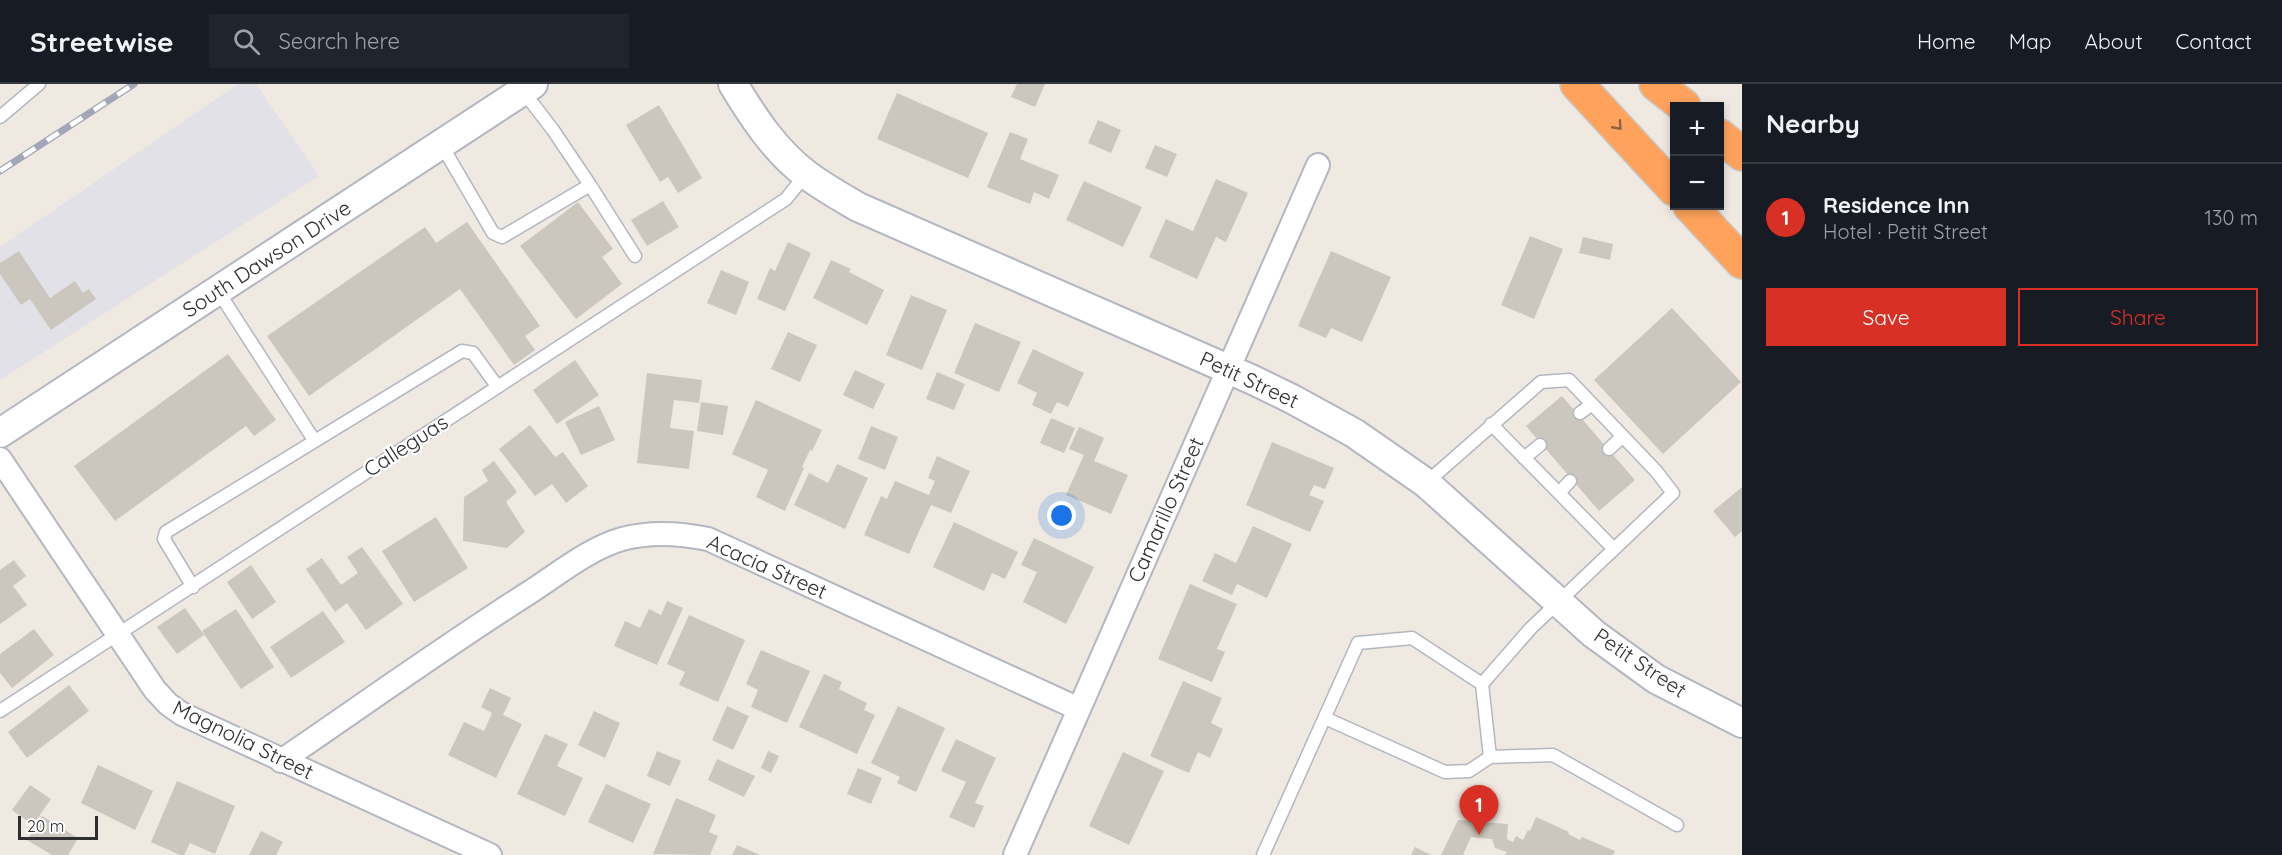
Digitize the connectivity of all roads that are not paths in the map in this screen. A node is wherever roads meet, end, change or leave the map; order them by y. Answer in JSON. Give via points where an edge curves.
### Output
{"nodes":[{"id":1,"x":39,"y":84,"type":"edge"},
{"id":2,"x":734,"y":84,"type":"edge"},
{"id":3,"x":1577,"y":84,"type":"edge"},
{"id":4,"x":1656,"y":84,"type":"edge"},
{"id":5,"x":528,"y":87,"type":"edge"},
{"id":6,"x":1679,"y":102,"type":"edge"},
{"id":7,"x":0,"y":117,"type":"edge"},
{"id":8,"x":1724,"y":140,"type":"edge"},
{"id":9,"x":441,"y":144,"type":"junction"},
{"id":10,"x":1742,"y":154,"type":"edge"},
{"id":11,"x":1318,"y":165,"type":"dead end"},
{"id":12,"x":806,"y":174,"type":"junction"},
{"id":13,"x":590,"y":185,"type":"junction"},
{"id":14,"x":1670,"y":185,"type":"edge"},
{"id":15,"x":1694,"y":210,"type":"edge"},
{"id":16,"x":635,"y":256,"type":"dead end"},
{"id":17,"x":1742,"y":262,"type":"edge"},
{"id":18,"x":218,"y":291,"type":"junction"},
{"id":19,"x":1228,"y":369,"type":"junction"},
{"id":20,"x":497,"y":386,"type":"junction"},
{"id":21,"x":1593,"y":404,"type":"junction"},
{"id":22,"x":1580,"y":413,"type":"dead end"},
{"id":23,"x":1491,"y":424,"type":"junction"},
{"id":24,"x":0,"y":433,"type":"edge"},
{"id":25,"x":1623,"y":436,"type":"junction"},
{"id":26,"x":314,"y":440,"type":"junction"},
{"id":27,"x":1540,"y":444,"type":"dead end"},
{"id":28,"x":1609,"y":449,"type":"dead end"},
{"id":29,"x":1524,"y":458,"type":"junction"},
{"id":30,"x":0,"y":459,"type":"edge"},
{"id":31,"x":1570,"y":481,"type":"dead end"},
{"id":32,"x":1426,"y":483,"type":"junction"},
{"id":33,"x":1559,"y":494,"type":"junction"},
{"id":34,"x":1614,"y":549,"type":"junction"},
{"id":35,"x":193,"y":587,"type":"junction"},
{"id":36,"x":1558,"y":602,"type":"junction"},
{"id":37,"x":118,"y":636,"type":"junction"},
{"id":38,"x":1482,"y":684,"type":"junction"},
{"id":39,"x":1079,"y":709,"type":"junction"},
{"id":40,"x":0,"y":711,"type":"edge"},
{"id":41,"x":1325,"y":718,"type":"junction"},
{"id":42,"x":1742,"y":723,"type":"edge"},
{"id":43,"x":1490,"y":757,"type":"junction"},
{"id":44,"x":281,"y":761,"type":"junction"},
{"id":45,"x":1677,"y":825,"type":"dead end"},
{"id":46,"x":490,"y":855,"type":"edge"},
{"id":47,"x":1015,"y":855,"type":"edge"},
{"id":48,"x":1263,"y":855,"type":"edge"}],
"edges":[{"from":1,"to":7,"type":"lane"},
{"from":2,"to":12,"type":"street","name":"Petit Street","via":[[754,118]]},
{"from":3,"to":14,"type":"highway","one_way":true},
{"from":4,"to":6,"type":"highway"},
{"from":5,"to":9,"type":"street","name":"South Dawson Drive"},
{"from":5,"to":13,"type":"lane"},
{"from":8,"to":10,"type":"highway"},
{"from":9,"to":13,"type":"lane","via":[[498,236]]},
{"from":9,"to":18,"type":"street","name":"South Dawson Drive"},
{"from":11,"to":19,"type":"street","name":"Camarillo Street"},
{"from":12,"to":19,"type":"street","name":"Petit Street","via":[[858,207]]},
{"from":12,"to":20,"type":"lane","name":"Calleguas","via":[[786,198]]},
{"from":13,"to":16,"type":"lane"},
{"from":15,"to":17,"type":"highway"},
{"from":18,"to":24,"type":"street","name":"South Dawson Drive"},
{"from":18,"to":26,"type":"lane"},
{"from":19,"to":32,"type":"street","name":"Petit Street","via":[[1346,429]]},
{"from":19,"to":39,"type":"street","name":"Camarillo Street"},
{"from":20,"to":26,"type":"lane","via":[[473,353],[462,351]]},
{"from":20,"to":35,"type":"lane","name":"Calleguas"},
{"from":21,"to":22,"type":"lane"},
{"from":21,"to":23,"type":"lane","via":[[1569,380],[1541,382]]},
{"from":21,"to":25,"type":"lane"},
{"from":23,"to":29,"type":"lane"},
{"from":23,"to":32,"type":"lane"},
{"from":25,"to":28,"type":"lane"},
{"from":25,"to":34,"type":"lane","via":[[1673,493]]},
{"from":26,"to":35,"type":"lane","via":[[166,532],[164,539]]},
{"from":27,"to":29,"type":"lane"},
{"from":29,"to":33,"type":"lane"},
{"from":30,"to":37,"type":"street","name":"Magnolia Street"},
{"from":31,"to":33,"type":"lane"},
{"from":32,"to":36,"type":"street","name":"Petit Street"},
{"from":33,"to":34,"type":"lane"},
{"from":34,"to":36,"type":"lane"},
{"from":35,"to":37,"type":"lane","name":"Calleguas"},
{"from":36,"to":38,"type":"lane"},
{"from":36,"to":42,"type":"street","name":"Petit Street","via":[[1656,680]]},
{"from":37,"to":40,"type":"lane","name":"Calleguas"},
{"from":37,"to":44,"type":"street","name":"Magnolia Street","via":[[168,704]]},
{"from":38,"to":41,"type":"lane","via":[[1412,638],[1358,643]]},
{"from":38,"to":43,"type":"lane"},
{"from":39,"to":44,"type":"street","name":"Acacia Street","via":[[708,539],[679,533],[649,533],[593,551]]},
{"from":39,"to":47,"type":"street","name":"Camarillo Street"},
{"from":41,"to":43,"type":"lane","via":[[1445,772],[1469,771]]},
{"from":41,"to":48,"type":"lane"},
{"from":43,"to":45,"type":"lane","via":[[1553,755]]},
{"from":44,"to":46,"type":"street","name":"Magnolia Street"}]}
